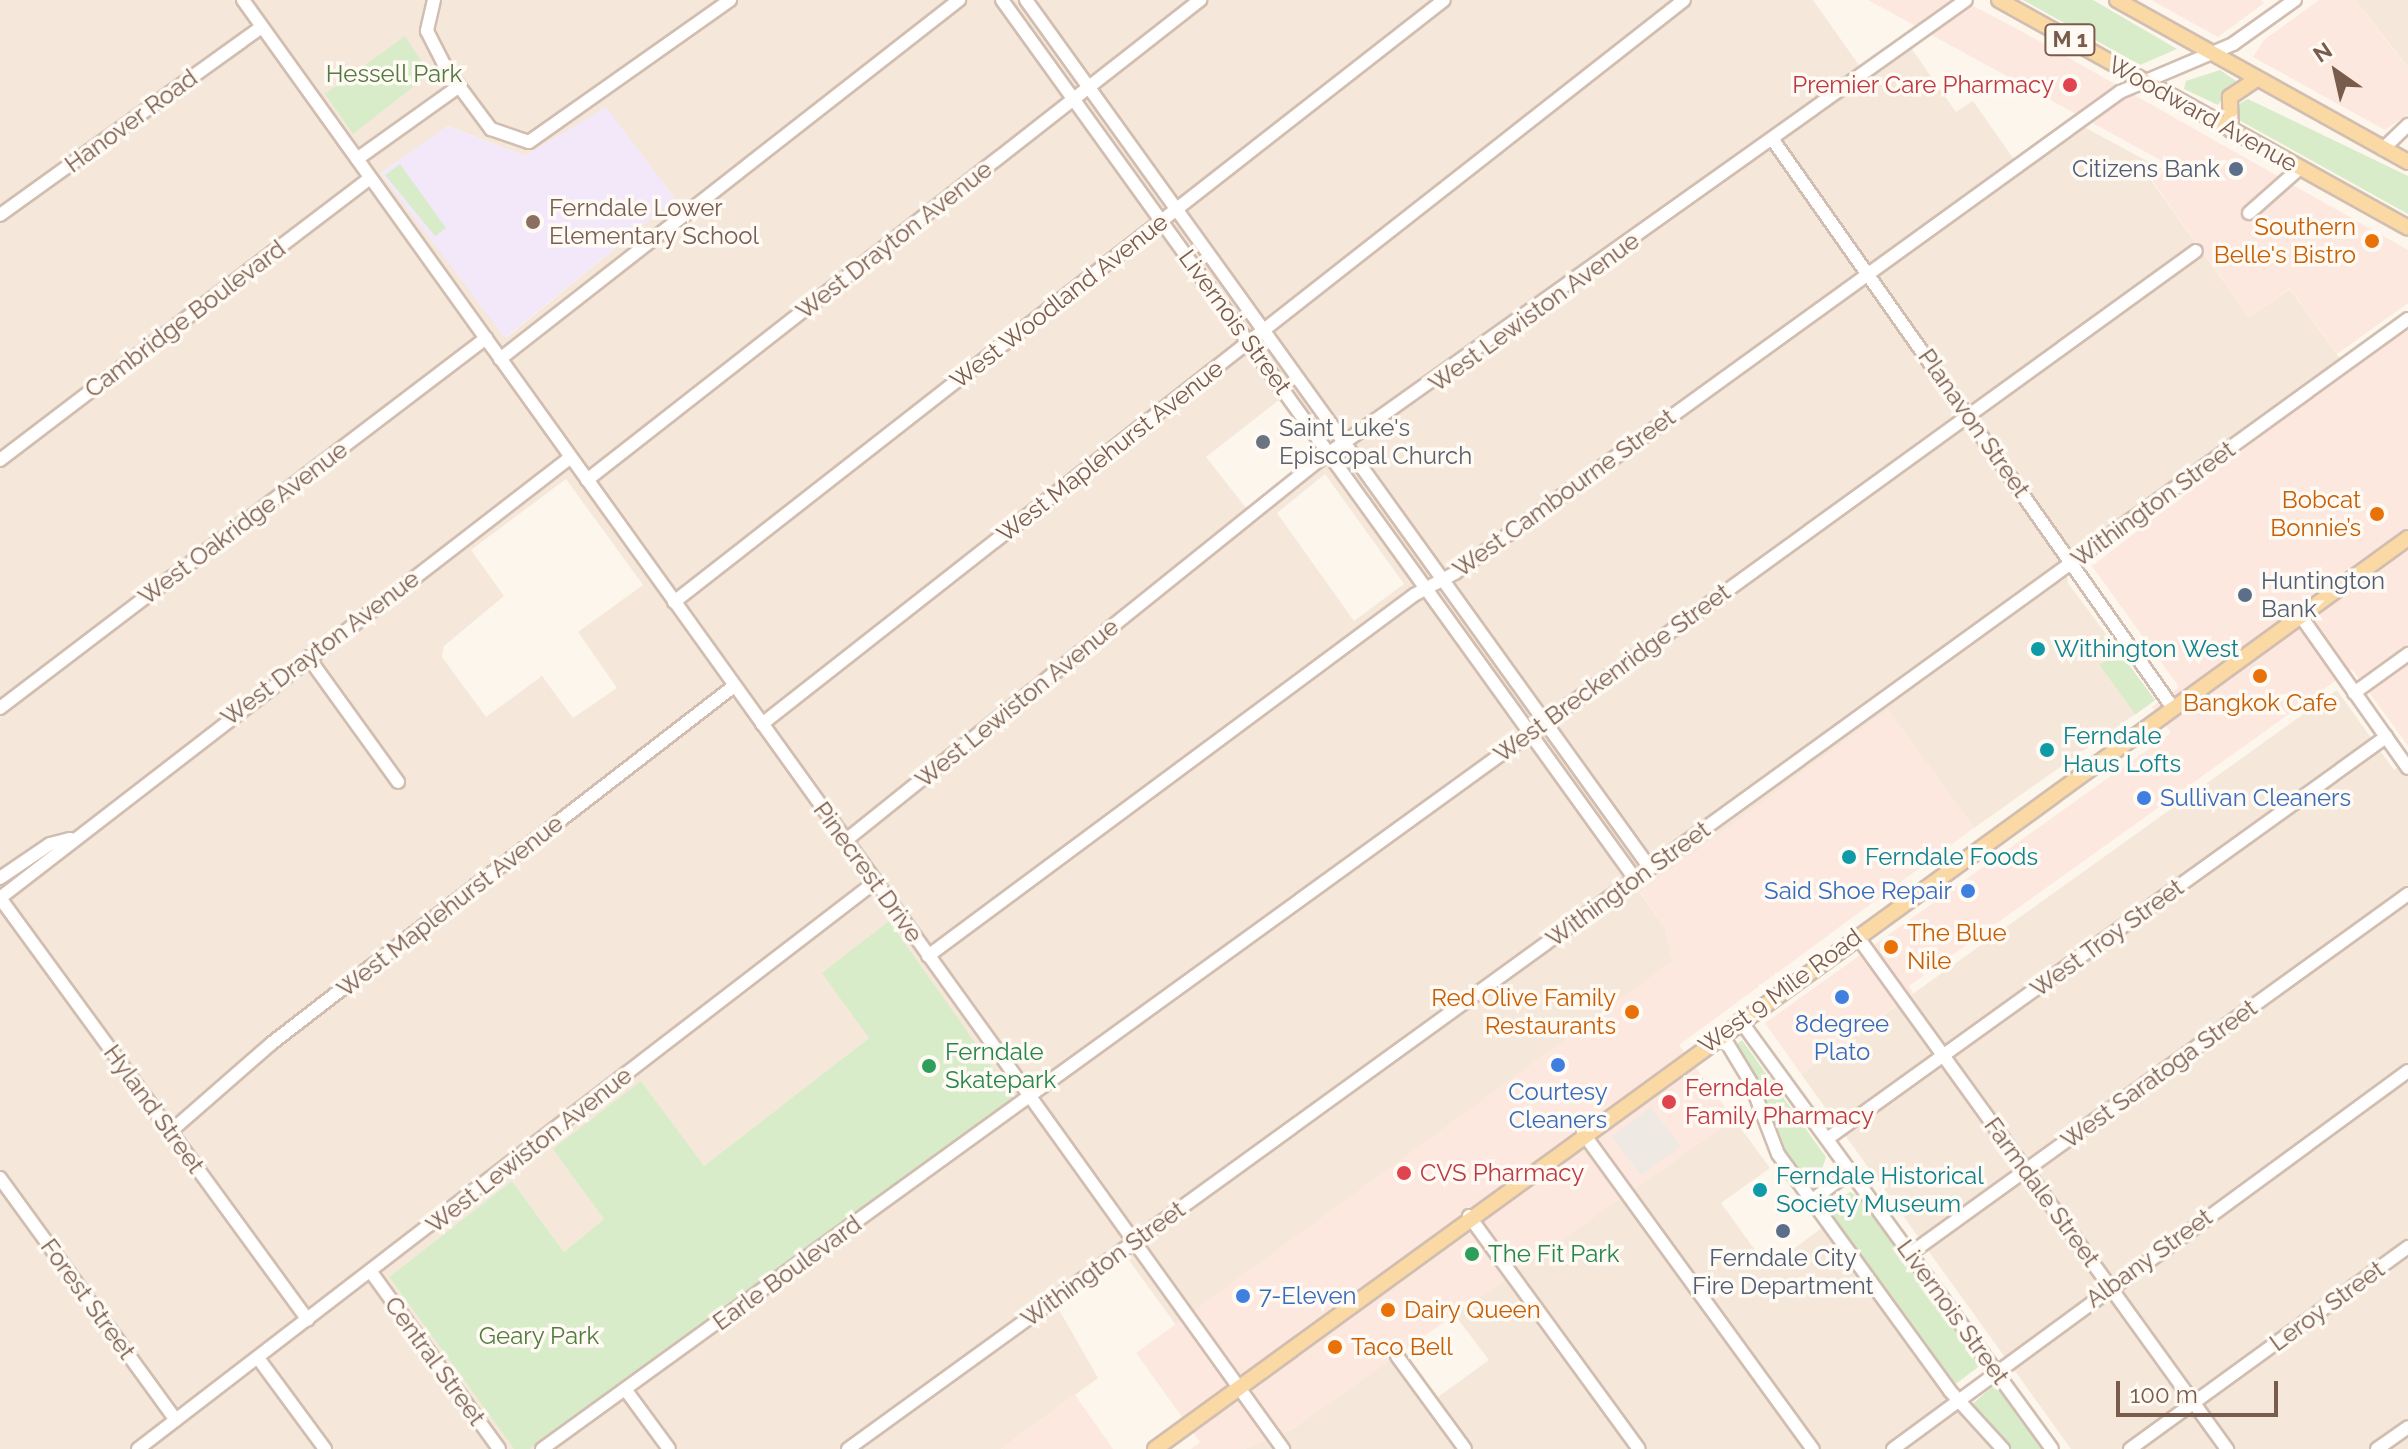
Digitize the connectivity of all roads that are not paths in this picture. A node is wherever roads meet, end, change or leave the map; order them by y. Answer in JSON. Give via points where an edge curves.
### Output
{"nodes":[{"id":1,"x":243,"y":0,"type":"edge"},
{"id":2,"x":434,"y":0,"type":"edge"},
{"id":3,"x":730,"y":0,"type":"edge"},
{"id":4,"x":959,"y":0,"type":"edge"},
{"id":5,"x":1002,"y":0,"type":"edge"},
{"id":6,"x":1026,"y":0,"type":"edge"},
{"id":7,"x":1200,"y":0,"type":"edge"},
{"id":8,"x":1444,"y":0,"type":"edge"},
{"id":9,"x":1684,"y":0,"type":"edge"},
{"id":10,"x":1966,"y":0,"type":"edge"},
{"id":11,"x":1999,"y":0,"type":"edge"},
{"id":12,"x":2117,"y":0,"type":"edge"},
{"id":13,"x":2295,"y":0,"type":"edge"},
{"id":14,"x":262,"y":27,"type":"junction"},
{"id":15,"x":2212,"y":53,"type":"junction"},
{"id":16,"x":2142,"y":80,"type":"junction"},
{"id":17,"x":2255,"y":80,"type":"junction"},
{"id":18,"x":458,"y":87,"type":"junction"},
{"id":19,"x":1089,"y":87,"type":"junction"},
{"id":20,"x":1074,"y":99,"type":"junction"},
{"id":21,"x":2408,"y":125,"type":"edge"},
{"id":22,"x":2231,"y":130,"type":"junction"},
{"id":23,"x":1773,"y":140,"type":"junction"},
{"id":24,"x":2383,"y":149,"type":"junction"},
{"id":25,"x":357,"y":159,"type":"junction"},
{"id":26,"x":2408,"y":162,"type":"edge"},
{"id":27,"x":2300,"y":168,"type":"junction"},
{"id":28,"x":370,"y":178,"type":"junction"},
{"id":29,"x":1176,"y":209,"type":"junction"},
{"id":30,"x":2249,"y":213,"type":"dead end"},
{"id":31,"x":0,"y":215,"type":"edge"},
{"id":32,"x":1162,"y":220,"type":"junction"},
{"id":33,"x":2408,"y":228,"type":"edge"},
{"id":34,"x":2196,"y":251,"type":"dead end"},
{"id":35,"x":1869,"y":274,"type":"junction"},
{"id":36,"x":2408,"y":319,"type":"edge"},
{"id":37,"x":1264,"y":330,"type":"junction"},
{"id":38,"x":486,"y":338,"type":"junction"},
{"id":39,"x":1249,"y":342,"type":"junction"},
{"id":40,"x":500,"y":359,"type":"junction"},
{"id":41,"x":1968,"y":415,"type":"junction"},
{"id":42,"x":1347,"y":445,"type":"junction"},
{"id":43,"x":1331,"y":454,"type":"junction"},
{"id":44,"x":571,"y":457,"type":"junction"},
{"id":45,"x":0,"y":460,"type":"edge"},
{"id":46,"x":587,"y":480,"type":"junction"},
{"id":47,"x":2408,"y":538,"type":"edge"},
{"id":48,"x":2073,"y":562,"type":"junction"},
{"id":49,"x":1443,"y":580,"type":"junction"},
{"id":50,"x":1426,"y":588,"type":"junction"},
{"id":51,"x":674,"y":602,"type":"junction"},
{"id":52,"x":2300,"y":615,"type":"junction"},
{"id":53,"x":2408,"y":654,"type":"edge"},
{"id":54,"x":308,"y":657,"type":"junction"},
{"id":55,"x":734,"y":686,"type":"junction"},
{"id":56,"x":2354,"y":693,"type":"junction"},
{"id":57,"x":0,"y":708,"type":"edge"},
{"id":58,"x":2173,"y":708,"type":"junction"},
{"id":59,"x":1545,"y":721,"type":"junction"},
{"id":60,"x":762,"y":724,"type":"junction"},
{"id":61,"x":1530,"y":732,"type":"junction"},
{"id":62,"x":2386,"y":737,"type":"junction"},
{"id":63,"x":2408,"y":768,"type":"edge"},
{"id":64,"x":398,"y":782,"type":"dead end"},
{"id":65,"x":70,"y":839,"type":"junction"},
{"id":66,"x":845,"y":841,"type":"junction"},
{"id":67,"x":1650,"y":868,"type":"junction"},
{"id":68,"x":0,"y":878,"type":"edge"},
{"id":69,"x":1635,"y":879,"type":"junction"},
{"id":70,"x":875,"y":882,"type":"junction"},
{"id":71,"x":2408,"y":894,"type":"edge"},
{"id":72,"x":0,"y":898,"type":"edge"},
{"id":73,"x":1857,"y":936,"type":"junction"},
{"id":74,"x":928,"y":956,"type":"junction"},
{"id":75,"x":1740,"y":1020,"type":"junction"},
{"id":76,"x":1721,"y":1033,"type":"junction"},
{"id":77,"x":1943,"y":1057,"type":"junction"},
{"id":78,"x":2408,"y":1071,"type":"edge"},
{"id":79,"x":1030,"y":1096,"type":"junction"},
{"id":80,"x":170,"y":1132,"type":"junction"},
{"id":81,"x":1583,"y":1133,"type":"junction"},
{"id":82,"x":1827,"y":1139,"type":"junction"},
{"id":83,"x":2026,"y":1170,"type":"junction"},
{"id":84,"x":1851,"y":1171,"type":"junction"},
{"id":85,"x":0,"y":1178,"type":"edge"},
{"id":86,"x":1811,"y":1201,"type":"junction"},
{"id":87,"x":1469,"y":1216,"type":"junction"},
{"id":88,"x":1135,"y":1241,"type":"junction"},
{"id":89,"x":2408,"y":1247,"type":"edge"},
{"id":90,"x":1911,"y":1253,"type":"junction"},
{"id":91,"x":371,"y":1272,"type":"junction"},
{"id":92,"x":2110,"y":1287,"type":"junction"},
{"id":93,"x":308,"y":1320,"type":"junction"},
{"id":94,"x":1397,"y":1356,"type":"dead end"},
{"id":95,"x":258,"y":1358,"type":"junction"},
{"id":96,"x":1995,"y":1370,"type":"junction"},
{"id":97,"x":1240,"y":1388,"type":"junction"},
{"id":98,"x":625,"y":1389,"type":"junction"},
{"id":99,"x":1957,"y":1399,"type":"junction"},
{"id":100,"x":2194,"y":1403,"type":"junction"},
{"id":101,"x":176,"y":1420,"type":"junction"},
{"id":102,"x":2408,"y":1427,"type":"edge"},
{"id":103,"x":145,"y":1447,"type":"edge"},
{"id":104,"x":325,"y":1449,"type":"edge"},
{"id":105,"x":499,"y":1449,"type":"edge"},
{"id":106,"x":542,"y":1449,"type":"edge"},
{"id":107,"x":669,"y":1449,"type":"edge"},
{"id":108,"x":848,"y":1449,"type":"edge"},
{"id":109,"x":1155,"y":1449,"type":"edge"},
{"id":110,"x":1283,"y":1449,"type":"edge"},
{"id":111,"x":1465,"y":1449,"type":"edge"},
{"id":112,"x":1639,"y":1449,"type":"edge"},
{"id":113,"x":1813,"y":1449,"type":"edge"},
{"id":114,"x":1893,"y":1449,"type":"edge"},
{"id":115,"x":2003,"y":1449,"type":"edge"},
{"id":116,"x":2052,"y":1449,"type":"edge"},
{"id":117,"x":2130,"y":1449,"type":"edge"},
{"id":118,"x":2227,"y":1449,"type":"edge"},
{"id":119,"x":2377,"y":1449,"type":"edge"}],
"edges":[{"from":1,"to":14,"type":"street","name":"Pinecrest Drive"},
{"from":2,"to":18,"type":"street","via":[[427,31]]},
{"from":3,"to":18,"type":"street","via":[[529,142],[491,129]]},
{"from":4,"to":40,"type":"street"},
{"from":5,"to":20,"type":"street","name":"Livernois Street"},
{"from":6,"to":19,"type":"street","name":"Livernois Street"},
{"from":7,"to":19,"type":"street","name":"West Drayton Avenue"},
{"from":8,"to":29,"type":"street","name":"West Woodland Avenue"},
{"from":9,"to":37,"type":"street","name":"West Maplehurst Avenue"},
{"from":10,"to":23,"type":"street","name":"West Lewiston Avenue"},
{"from":11,"to":16,"type":"main road","name":"Woodward Avenue","number":"M 1"},
{"from":12,"to":15,"type":"main road","number":"M 1"},
{"from":13,"to":15,"type":"street","name":"West Cambourne Street"},
{"from":14,"to":25,"type":"street","name":"Pinecrest Drive"},
{"from":14,"to":31,"type":"street","name":"Hanover Road"},
{"from":15,"to":16,"type":"street","name":"West Cambourne Street"},
{"from":15,"to":17,"type":"main road","number":"M 1"},
{"from":16,"to":22,"type":"main road","name":"Woodward Avenue","number":"M 1"},
{"from":16,"to":35,"type":"street","name":"West Cambourne Street"},
{"from":17,"to":22,"type":"main road","via":[[2230,97]]},
{"from":17,"to":24,"type":"main road","number":"M 1"},
{"from":18,"to":25,"type":"street"},
{"from":19,"to":20,"type":"street","name":"West Drayton Avenue"},
{"from":19,"to":29,"type":"street","name":"Livernois Street"},
{"from":20,"to":32,"type":"street","name":"Livernois Street"},
{"from":20,"to":46,"type":"street","name":"West Drayton Avenue"},
{"from":21,"to":24,"type":"street"},
{"from":22,"to":27,"type":"main road","name":"Woodward Avenue","number":"M 1"},
{"from":23,"to":35,"type":"street","name":"Planavon Street"},
{"from":23,"to":42,"type":"street","name":"West Lewiston Avenue"},
{"from":24,"to":26,"type":"main road","number":"M 1"},
{"from":25,"to":28,"type":"street","name":"Pinecrest Drive"},
{"from":27,"to":30,"type":"street"},
{"from":27,"to":33,"type":"main road","name":"Woodward Avenue","number":"M 1"},
{"from":28,"to":38,"type":"street","name":"Pinecrest Drive"},
{"from":28,"to":45,"type":"street","name":"Cambridge Boulevard"},
{"from":29,"to":32,"type":"street","name":"West Woodland Avenue"},
{"from":29,"to":37,"type":"street","name":"Livernois Street"},
{"from":32,"to":39,"type":"street","name":"Livernois Street"},
{"from":32,"to":51,"type":"street","name":"West Woodland Avenue"},
{"from":34,"to":41,"type":"street","name":"West Breckenridge Street"},
{"from":35,"to":41,"type":"street","name":"Planavon Street"},
{"from":35,"to":49,"type":"street","name":"West Cambourne Street"},
{"from":36,"to":48,"type":"street","name":"Withington Street"},
{"from":37,"to":39,"type":"street","name":"West Maplehurst Avenue"},
{"from":37,"to":42,"type":"street","name":"Livernois Street"},
{"from":38,"to":40,"type":"street","name":"Pinecrest Drive"},
{"from":38,"to":57,"type":"street","name":"West Oakridge Avenue"},
{"from":39,"to":43,"type":"street","name":"Livernois Street"},
{"from":39,"to":60,"type":"street","name":"West Maplehurst Avenue"},
{"from":40,"to":44,"type":"street","name":"Pinecrest Drive"},
{"from":41,"to":48,"type":"street","name":"Planavon Street"},
{"from":41,"to":59,"type":"street","name":"West Breckenridge Street"},
{"from":42,"to":43,"type":"street","name":"West Lewiston Avenue"},
{"from":42,"to":49,"type":"street","name":"Livernois Street"},
{"from":43,"to":50,"type":"street","name":"Livernois Street"},
{"from":43,"to":66,"type":"street","name":"West Lewiston Avenue"},
{"from":44,"to":46,"type":"street","name":"Pinecrest Drive"},
{"from":44,"to":54,"type":"street","name":"West Drayton Avenue"},
{"from":46,"to":51,"type":"street","name":"Pinecrest Drive"},
{"from":47,"to":52,"type":"main road","name":"West 9 Mile Road"},
{"from":48,"to":58,"type":"street","name":"Planavon Street"},
{"from":48,"to":67,"type":"street","name":"Withington Street"},
{"from":49,"to":50,"type":"street","name":"West Cambourne Street"},
{"from":49,"to":59,"type":"street","name":"Livernois Street"},
{"from":50,"to":61,"type":"street","name":"Livernois Street"},
{"from":50,"to":74,"type":"street","name":"West Cambourne Street"},
{"from":51,"to":55,"type":"street","name":"Pinecrest Drive"},
{"from":52,"to":56,"type":"street"},
{"from":52,"to":58,"type":"main road","name":"West 9 Mile Road"},
{"from":53,"to":56,"type":"street"},
{"from":54,"to":64,"type":"street"},
{"from":54,"to":65,"type":"street","name":"West Drayton Avenue"},
{"from":55,"to":60,"type":"street","name":"Pinecrest Drive"},
{"from":55,"to":80,"type":"street","name":"West Maplehurst Avenue","via":[[272,1043]]},
{"from":56,"to":62,"type":"street"},
{"from":58,"to":73,"type":"main road","name":"West 9 Mile Road"},
{"from":59,"to":61,"type":"street","name":"West Breckenridge Street"},
{"from":59,"to":67,"type":"street","name":"Livernois Street"},
{"from":60,"to":66,"type":"street","name":"Pinecrest Drive"},
{"from":61,"to":69,"type":"street","name":"Livernois Street"},
{"from":61,"to":79,"type":"street","name":"West Breckenridge Street"},
{"from":62,"to":63,"type":"street"},
{"from":62,"to":77,"type":"street","name":"West Troy Street"},
{"from":65,"to":68,"type":"street","name":"West Drayton Avenue","via":[[50,844]]},
{"from":65,"to":72,"type":"street","name":"West Drayton Avenue"},
{"from":66,"to":70,"type":"street","name":"Pinecrest Drive"},
{"from":67,"to":69,"type":"street","name":"Withington Street"},
{"from":69,"to":88,"type":"street","name":"Withington Street"},
{"from":70,"to":74,"type":"street","name":"Pinecrest Drive"},
{"from":70,"to":91,"type":"street","name":"West Lewiston Avenue"},
{"from":71,"to":83,"type":"street","name":"West Saratoga Street"},
{"from":72,"to":80,"type":"street","name":"Hyland Street"},
{"from":73,"to":75,"type":"main road","name":"West 9 Mile Road"},
{"from":73,"to":77,"type":"street","name":"Farmdale Street"},
{"from":74,"to":79,"type":"street","name":"Pinecrest Drive"},
{"from":75,"to":76,"type":"main road","name":"West 9 Mile Road"},
{"from":75,"to":82,"type":"street","name":"Livernois Street"},
{"from":76,"to":81,"type":"main road","name":"West 9 Mile Road"},
{"from":76,"to":86,"type":"street","name":"Livernois Street","via":[[1750,1081],[1767,1136]]},
{"from":77,"to":82,"type":"street","name":"West Troy Street"},
{"from":77,"to":83,"type":"street","name":"Farmdale Street"},
{"from":78,"to":92,"type":"street","name":"Albany Street"},
{"from":79,"to":88,"type":"street","name":"Pinecrest Drive"},
{"from":79,"to":98,"type":"street","name":"Earle Boulevard"},
{"from":80,"to":93,"type":"street","name":"Hyland Street"},
{"from":81,"to":87,"type":"main road","name":"West 9 Mile Road"},
{"from":81,"to":113,"type":"street"},
{"from":82,"to":84,"type":"street","name":"Livernois Street"},
{"from":83,"to":90,"type":"street","name":"West Saratoga Street"},
{"from":83,"to":92,"type":"street","name":"Farmdale Street"},
{"from":84,"to":86,"type":"street"},
{"from":84,"to":90,"type":"street","name":"Livernois Street"},
{"from":85,"to":101,"type":"street","name":"Forest Street"},
{"from":86,"to":99,"type":"street","name":"Livernois Street"},
{"from":87,"to":97,"type":"main road","name":"West 9 Mile Road"},
{"from":87,"to":112,"type":"street"},
{"from":88,"to":97,"type":"street","name":"Pinecrest Drive"},
{"from":88,"to":108,"type":"street","name":"Withington Street"},
{"from":89,"to":100,"type":"street","name":"Leroy Street"},
{"from":90,"to":96,"type":"street","name":"Livernois Street"},
{"from":91,"to":93,"type":"street","name":"West Lewiston Avenue"},
{"from":91,"to":105,"type":"street","name":"Central Street"},
{"from":92,"to":96,"type":"street","name":"Albany Street"},
{"from":92,"to":100,"type":"street","name":"Farmdale Street"},
{"from":93,"to":95,"type":"street","name":"West Lewiston Avenue"},
{"from":94,"to":111,"type":"street"},
{"from":95,"to":101,"type":"street","name":"West Lewiston Avenue"},
{"from":95,"to":104,"type":"street"},
{"from":96,"to":99,"type":"street","name":"Albany Street"},
{"from":96,"to":116,"type":"street","name":"Livernois Street"},
{"from":97,"to":109,"type":"main road","name":"West 9 Mile Road"},
{"from":97,"to":110,"type":"street","name":"Pinecrest Drive"},
{"from":98,"to":106,"type":"street","name":"Earle Boulevard"},
{"from":98,"to":107,"type":"street"},
{"from":99,"to":114,"type":"street","name":"Albany Street"},
{"from":99,"to":115,"type":"street","name":"Livernois Street"},
{"from":100,"to":117,"type":"street","name":"Leroy Street"},
{"from":100,"to":118,"type":"street","name":"Farmdale Street"},
{"from":101,"to":103,"type":"street","name":"West Lewiston Avenue"},
{"from":102,"to":119,"type":"street"}]}
